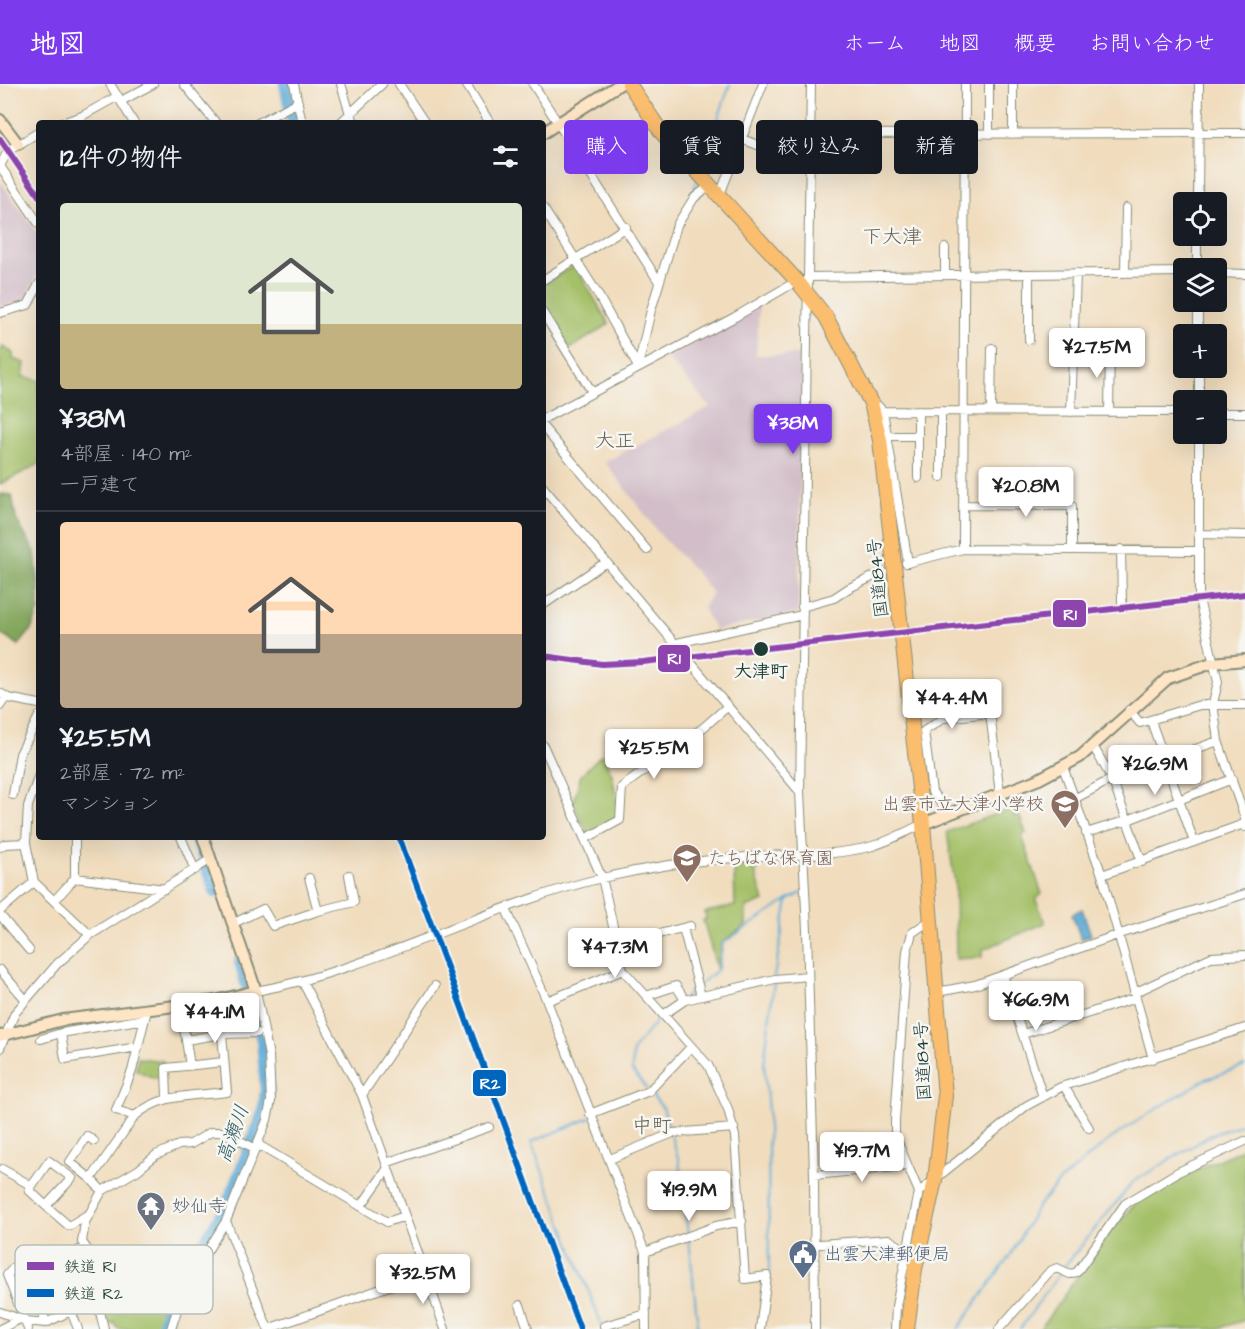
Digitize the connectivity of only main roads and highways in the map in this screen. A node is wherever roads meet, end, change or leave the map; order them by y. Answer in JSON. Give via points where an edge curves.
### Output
{"nodes":[{"id":1,"x":629,"y":84,"type":"edge"},
{"id":2,"x":907,"y":1329,"type":"edge"}],
"edges":[{"from":1,"to":2,"type":"highway","name":"国道184号","via":[[662,133],[709,186],[803,279],[877,407],[923,824],[945,1096],[935,1180],[915,1269]]}]}
